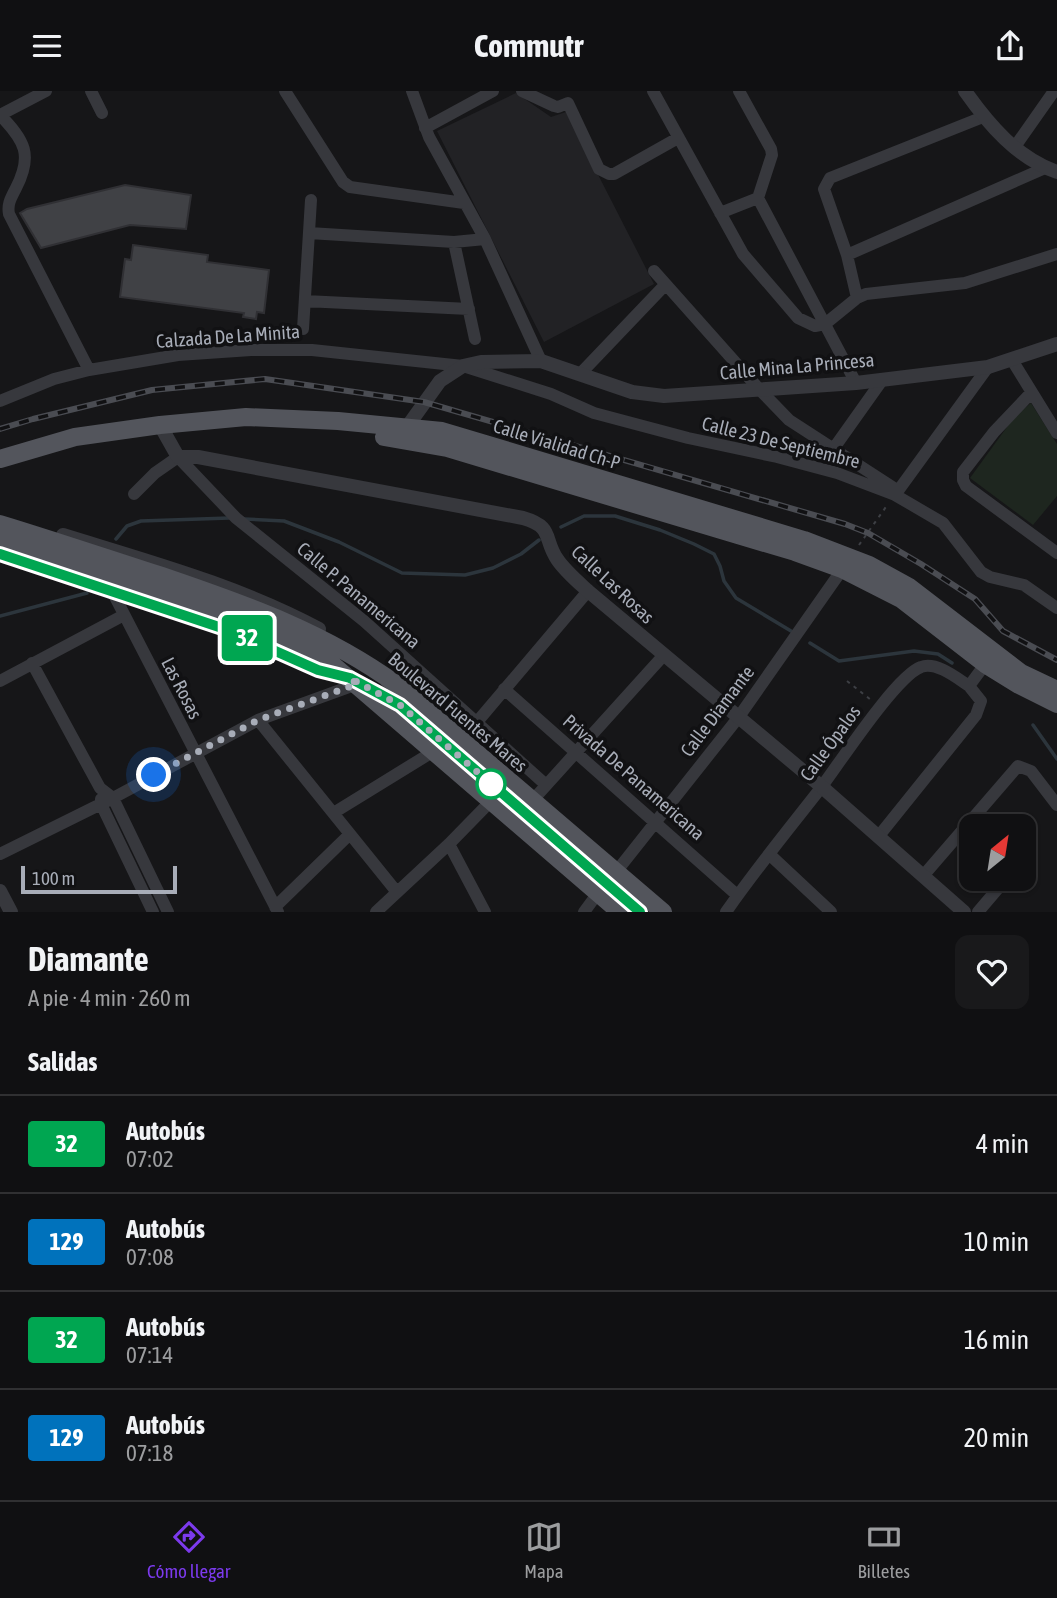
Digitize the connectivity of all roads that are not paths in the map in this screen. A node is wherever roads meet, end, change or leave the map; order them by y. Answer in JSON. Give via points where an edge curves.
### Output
{"nodes":[{"id":1,"x":46,"y":91,"type":"edge"},
{"id":2,"x":91,"y":91,"type":"edge"},
{"id":3,"x":285,"y":91,"type":"edge"},
{"id":4,"x":412,"y":91,"type":"edge"},
{"id":5,"x":492,"y":91,"type":"edge"},
{"id":6,"x":522,"y":91,"type":"edge"},
{"id":7,"x":576,"y":91,"type":"edge"},
{"id":8,"x":653,"y":91,"type":"edge"},
{"id":9,"x":739,"y":91,"type":"edge"},
{"id":10,"x":965,"y":91,"type":"edge"},
{"id":11,"x":1054,"y":91,"type":"edge"},
{"id":12,"x":478,"y":95,"type":"edge"},
{"id":13,"x":568,"y":103,"type":"junction"},
{"id":14,"x":102,"y":114,"type":"dead end"},
{"id":15,"x":0,"y":115,"type":"edge"},
{"id":16,"x":983,"y":117,"type":"junction"},
{"id":17,"x":425,"y":128,"type":"junction"},
{"id":18,"x":678,"y":138,"type":"junction"},
{"id":19,"x":1014,"y":148,"type":"junction"},
{"id":20,"x":1051,"y":170,"type":"edge"},
{"id":21,"x":758,"y":198,"type":"junction"},
{"id":22,"x":311,"y":200,"type":"dead end"},
{"id":23,"x":464,"y":203,"type":"junction"},
{"id":24,"x":720,"y":213,"type":"junction"},
{"id":25,"x":309,"y":233,"type":"junction"},
{"id":26,"x":485,"y":239,"type":"junction"},
{"id":27,"x":454,"y":242,"type":"junction"},
{"id":28,"x":1057,"y":254,"type":"edge"},
{"id":29,"x":847,"y":255,"type":"junction"},
{"id":30,"x":654,"y":271,"type":"dead end"},
{"id":31,"x":665,"y":285,"type":"junction"},
{"id":32,"x":857,"y":298,"type":"junction"},
{"id":33,"x":305,"y":302,"type":"junction"},
{"id":34,"x":468,"y":309,"type":"junction"},
{"id":35,"x":825,"y":324,"type":"junction"},
{"id":36,"x":303,"y":329,"type":"dead end"},
{"id":37,"x":475,"y":339,"type":"dead end"},
{"id":38,"x":1057,"y":344,"type":"edge"},
{"id":39,"x":1012,"y":360,"type":"junction"},
{"id":40,"x":541,"y":361,"type":"junction"},
{"id":41,"x":463,"y":366,"type":"junction"},
{"id":42,"x":988,"y":367,"type":"junction"},
{"id":43,"x":89,"y":370,"type":"junction"},
{"id":44,"x":582,"y":373,"type":"junction"},
{"id":45,"x":883,"y":379,"type":"junction"},
{"id":46,"x":856,"y":383,"type":"junction"},
{"id":47,"x":759,"y":389,"type":"junction"},
{"id":48,"x":1031,"y":393,"type":"junction"},
{"id":49,"x":0,"y":401,"type":"edge"},
{"id":50,"x":162,"y":429,"type":"junction"},
{"id":51,"x":1057,"y":433,"type":"edge"},
{"id":52,"x":402,"y":434,"type":"junction"},
{"id":53,"x":834,"y":448,"type":"junction"},
{"id":54,"x":177,"y":457,"type":"junction"},
{"id":55,"x":0,"y":459,"type":"edge"},
{"id":56,"x":0,"y":471,"type":"edge"},
{"id":57,"x":896,"y":493,"type":"junction"},
{"id":58,"x":134,"y":494,"type":"dead end"},
{"id":59,"x":0,"y":515,"type":"edge"},
{"id":60,"x":0,"y":524,"type":"edge"},
{"id":61,"x":0,"y":539,"type":"edge"},
{"id":62,"x":1057,"y":553,"type":"edge"},
{"id":63,"x":0,"y":554,"type":"edge"},
{"id":64,"x":846,"y":563,"type":"junction"},
{"id":65,"x":112,"y":591,"type":"junction"},
{"id":66,"x":588,"y":591,"type":"junction"},
{"id":67,"x":1057,"y":607,"type":"edge"},
{"id":68,"x":124,"y":615,"type":"junction"},
{"id":69,"x":663,"y":656,"type":"junction"},
{"id":70,"x":989,"y":658,"type":"junction"},
{"id":71,"x":32,"y":663,"type":"junction"},
{"id":72,"x":370,"y":665,"type":"junction"},
{"id":73,"x":0,"y":681,"type":"edge"},
{"id":74,"x":354,"y":681,"type":"junction"},
{"id":75,"x":396,"y":684,"type":"junction"},
{"id":76,"x":969,"y":687,"type":"junction"},
{"id":77,"x":504,"y":689,"type":"junction"},
{"id":78,"x":1057,"y":690,"type":"edge"},
{"id":79,"x":1057,"y":704,"type":"edge"},
{"id":80,"x":400,"y":705,"type":"junction"},
{"id":81,"x":738,"y":718,"type":"junction"},
{"id":82,"x":258,"y":720,"type":"junction"},
{"id":83,"x":477,"y":722,"type":"junction"},
{"id":84,"x":434,"y":751,"type":"junction"},
{"id":85,"x":576,"y":751,"type":"junction"},
{"id":86,"x":194,"y":753,"type":"junction"},
{"id":87,"x":545,"y":784,"type":"junction"},
{"id":88,"x":822,"y":787,"type":"junction"},
{"id":89,"x":100,"y":788,"type":"junction"},
{"id":90,"x":113,"y":797,"type":"junction"},
{"id":91,"x":491,"y":801,"type":"junction"},
{"id":92,"x":532,"y":801,"type":"junction"},
{"id":93,"x":101,"y":804,"type":"junction"},
{"id":94,"x":1057,"y":805,"type":"edge"},
{"id":95,"x":335,"y":813,"type":"junction"},
{"id":96,"x":655,"y":822,"type":"junction"},
{"id":97,"x":350,"y":834,"type":"junction"},
{"id":98,"x":878,"y":837,"type":"junction"},
{"id":99,"x":449,"y":844,"type":"junction"},
{"id":100,"x":0,"y":854,"type":"edge"},
{"id":101,"x":769,"y":855,"type":"junction"},
{"id":102,"x":616,"y":872,"type":"junction"},
{"id":103,"x":923,"y":876,"type":"junction"},
{"id":104,"x":0,"y":891,"type":"edge"},
{"id":105,"x":396,"y":891,"type":"junction"},
{"id":106,"x":996,"y":891,"type":"edge"},
{"id":107,"x":598,"y":894,"type":"junction"},
{"id":108,"x":737,"y":895,"type":"junction"},
{"id":109,"x":277,"y":909,"type":"edge"},
{"id":110,"x":826,"y":910,"type":"edge"},
{"id":111,"x":11,"y":912,"type":"edge"},
{"id":112,"x":153,"y":912,"type":"edge"},
{"id":113,"x":168,"y":912,"type":"edge"},
{"id":114,"x":376,"y":912,"type":"edge"},
{"id":115,"x":485,"y":912,"type":"edge"},
{"id":116,"x":584,"y":912,"type":"edge"},
{"id":117,"x":620,"y":912,"type":"edge"},
{"id":118,"x":640,"y":912,"type":"edge"},
{"id":119,"x":663,"y":912,"type":"edge"},
{"id":120,"x":726,"y":912,"type":"edge"},
{"id":121,"x":964,"y":912,"type":"edge"},
{"id":122,"x":978,"y":912,"type":"edge"}],
"edges":[{"from":1,"to":15,"type":"street"},
{"from":2,"to":14,"type":"street"},
{"from":3,"to":23,"type":"street","via":[[350,187]]},
{"from":4,"to":17,"type":"street"},
{"from":5,"to":12,"type":"street"},
{"from":6,"to":13,"type":"street","via":[[554,106]]},
{"from":7,"to":13,"type":"street"},
{"from":8,"to":18,"type":"street"},
{"from":9,"to":21,"type":"street","via":[[771,149]]},
{"from":10,"to":16,"type":"street"},
{"from":11,"to":19,"type":"street"},
{"from":12,"to":17,"type":"street"},
{"from":13,"to":18,"type":"street","via":[[599,169],[609,174]]},
{"from":15,"to":43,"type":"street","via":[[24,148],[25,170],[9,201],[9,214]]},
{"from":16,"to":19,"type":"street"},
{"from":16,"to":29,"type":"street","via":[[827,182],[824,189]]},
{"from":17,"to":23,"type":"street"},
{"from":18,"to":24,"type":"street"},
{"from":19,"to":20,"type":"street"},
{"from":20,"to":29,"type":"street"},
{"from":21,"to":24,"type":"street"},
{"from":21,"to":35,"type":"street"},
{"from":22,"to":25,"type":"street"},
{"from":23,"to":26,"type":"street"},
{"from":24,"to":35,"type":"street","via":[[743,254],[798,318],[815,326]]},
{"from":25,"to":27,"type":"street"},
{"from":25,"to":33,"type":"street"},
{"from":26,"to":27,"type":"street"},
{"from":26,"to":40,"type":"street"},
{"from":27,"to":34,"type":"street"},
{"from":28,"to":32,"type":"street","via":[[965,283],[874,292]]},
{"from":29,"to":32,"type":"street"},
{"from":30,"to":31,"type":"street"},
{"from":31,"to":44,"type":"street"},
{"from":31,"to":47,"type":"street"},
{"from":32,"to":35,"type":"street"},
{"from":33,"to":34,"type":"street"},
{"from":33,"to":36,"type":"street"},
{"from":34,"to":37,"type":"street"},
{"from":35,"to":46,"type":"street"},
{"from":38,"to":39,"type":"street","name":"Calle Mina La Princesa"},
{"from":39,"to":42,"type":"street","name":"Calle Mina La Princesa"},
{"from":39,"to":48,"type":"street"},
{"from":40,"to":41,"type":"street","name":"Calzada De La Minita"},
{"from":40,"to":44,"type":"street","name":"Calle Mina La Princesa"},
{"from":41,"to":43,"type":"street","name":"Calzada De La Minita","via":[[312,350],[251,350],[177,355]]},
{"from":41,"to":52,"type":"street","via":[[436,386]]},
{"from":41,"to":57,"type":"street","name":"Calle 23 De Septiembre","via":[[594,413],[777,457]]},
{"from":42,"to":45,"type":"street","name":"Calle Mina La Princesa"},
{"from":42,"to":57,"type":"street"},
{"from":43,"to":49,"type":"street","name":"Calzada De La Minita"},
{"from":44,"to":47,"type":"street","name":"Calle Mina La Princesa","via":[[650,395]]},
{"from":45,"to":46,"type":"street","name":"Calle Mina La Princesa"},
{"from":45,"to":53,"type":"street"},
{"from":46,"to":47,"type":"street","name":"Calle Mina La Princesa"},
{"from":47,"to":53,"type":"street","via":[[789,420]]},
{"from":48,"to":51,"type":"street"},
{"from":48,"to":62,"type":"street","via":[[963,472],[964,484]]},
{"from":50,"to":52,"type":"main road","name":"Calle Vialidad Ch-P"},
{"from":50,"to":54,"type":"street","name":"Calle P. Panamericana"},
{"from":50,"to":55,"type":"main road","name":"Calle Vialidad Ch-P","via":[[75,437]]},
{"from":50,"to":56,"type":"main road","name":"Calle Vialidad Ch-P"},
{"from":52,"to":64,"type":"main road","name":"Calle Vialidad Ch-P","via":[[795,552]]},
{"from":53,"to":57,"type":"street"},
{"from":54,"to":58,"type":"street"},
{"from":54,"to":66,"type":"street","name":"Calle Las Rosas","via":[[198,457],[528,519],[544,529],[555,557]]},
{"from":54,"to":83,"type":"street","name":"Calle P. Panamericana","via":[[236,519],[364,621]]},
{"from":57,"to":67,"type":"street","name":"Calle 23 De Septiembre","via":[[943,523],[981,572],[1024,585]]},
{"from":59,"to":75,"type":"street","via":[[285,610],[371,658]]},
{"from":60,"to":72,"type":"main road","name":"Boulevard Fuentes Mares","via":[[248,605],[307,630]]},
{"from":61,"to":74,"type":"main road","via":[[248,623],[314,654]]},
{"from":63,"to":65,"type":"street"},
{"from":64,"to":70,"type":"main road","name":"Calle Vialidad Ch-P"},
{"from":64,"to":81,"type":"street","name":"Calle Diamante"},
{"from":65,"to":68,"type":"street","name":"Las Rosas"},
{"from":65,"to":74,"type":"street","via":[[228,630]]},
{"from":66,"to":69,"type":"street","name":"Calle Las Rosas"},
{"from":66,"to":77,"type":"street"},
{"from":68,"to":71,"type":"street"},
{"from":68,"to":86,"type":"street","name":"Las Rosas"},
{"from":69,"to":81,"type":"street","name":"Calle Las Rosas"},
{"from":69,"to":85,"type":"street"},
{"from":70,"to":76,"type":"street"},
{"from":70,"to":78,"type":"main road","name":"Calle Vialidad Ch-P"},
{"from":70,"to":79,"type":"main road","name":"Calle Vialidad Ch-P","via":[[1019,685]]},
{"from":71,"to":73,"type":"street"},
{"from":71,"to":89,"type":"street"},
{"from":72,"to":75,"type":"main road","name":"Boulevard Fuentes Mares"},
{"from":72,"to":80,"type":"lane"},
{"from":74,"to":80,"type":"lane"},
{"from":74,"to":82,"type":"street"},
{"from":74,"to":84,"type":"main road"},
{"from":75,"to":92,"type":"main road","name":"Boulevard Fuentes Mares"},
{"from":76,"to":88,"type":"street","name":"Calle Ópalos","via":[[940,669],[923,666],[911,673],[880,707]]},
{"from":76,"to":98,"type":"street","via":[[981,701],[976,715]]},
{"from":77,"to":83,"type":"street"},
{"from":77,"to":85,"type":"street","name":"Privada De Panamericana"},
{"from":80,"to":118,"type":"lane"},
{"from":81,"to":88,"type":"street","name":"Calle Las Rosas"},
{"from":81,"to":96,"type":"street","name":"Calle Diamante"},
{"from":82,"to":86,"type":"street"},
{"from":82,"to":95,"type":"street"},
{"from":83,"to":87,"type":"street","name":"Calle P. Panamericana"},
{"from":84,"to":91,"type":"main road"},
{"from":84,"to":95,"type":"street"},
{"from":85,"to":87,"type":"street"},
{"from":85,"to":96,"type":"street","name":"Privada De Panamericana"},
{"from":86,"to":90,"type":"street"},
{"from":86,"to":109,"type":"street","name":"Las Rosas"},
{"from":87,"to":92,"type":"street"},
{"from":88,"to":98,"type":"street","name":"Calle Las Rosas"},
{"from":88,"to":101,"type":"street","name":"Calle Ópalos"},
{"from":89,"to":90,"type":"street"},
{"from":89,"to":93,"type":"street"},
{"from":90,"to":93,"type":"street"},
{"from":90,"to":113,"type":"street"},
{"from":91,"to":99,"type":"street"},
{"from":91,"to":107,"type":"main road"},
{"from":92,"to":102,"type":"main road","name":"Boulevard Fuentes Mares"},
{"from":93,"to":100,"type":"street"},
{"from":93,"to":112,"type":"street"},
{"from":94,"to":103,"type":"street","via":[[1031,771],[1018,766]]},
{"from":95,"to":97,"type":"street"},
{"from":96,"to":102,"type":"street","name":"Calle Diamante"},
{"from":96,"to":108,"type":"street","name":"Privada De Panamericana"},
{"from":97,"to":105,"type":"street"},
{"from":97,"to":109,"type":"street"},
{"from":98,"to":103,"type":"street","name":"Calle Las Rosas"},
{"from":99,"to":105,"type":"street"},
{"from":99,"to":115,"type":"street"},
{"from":101,"to":108,"type":"street","name":"Calle Ópalos"},
{"from":101,"to":110,"type":"street"},
{"from":102,"to":119,"type":"main road","name":"Boulevard Fuentes Mares"},
{"from":103,"to":121,"type":"street","name":"Calle Las Rosas"},
{"from":104,"to":111,"type":"street"},
{"from":105,"to":114,"type":"street"},
{"from":106,"to":122,"type":"street"},
{"from":107,"to":116,"type":"street"},
{"from":107,"to":117,"type":"main road"},
{"from":108,"to":120,"type":"street","name":"Calle Ópalos"}]}
